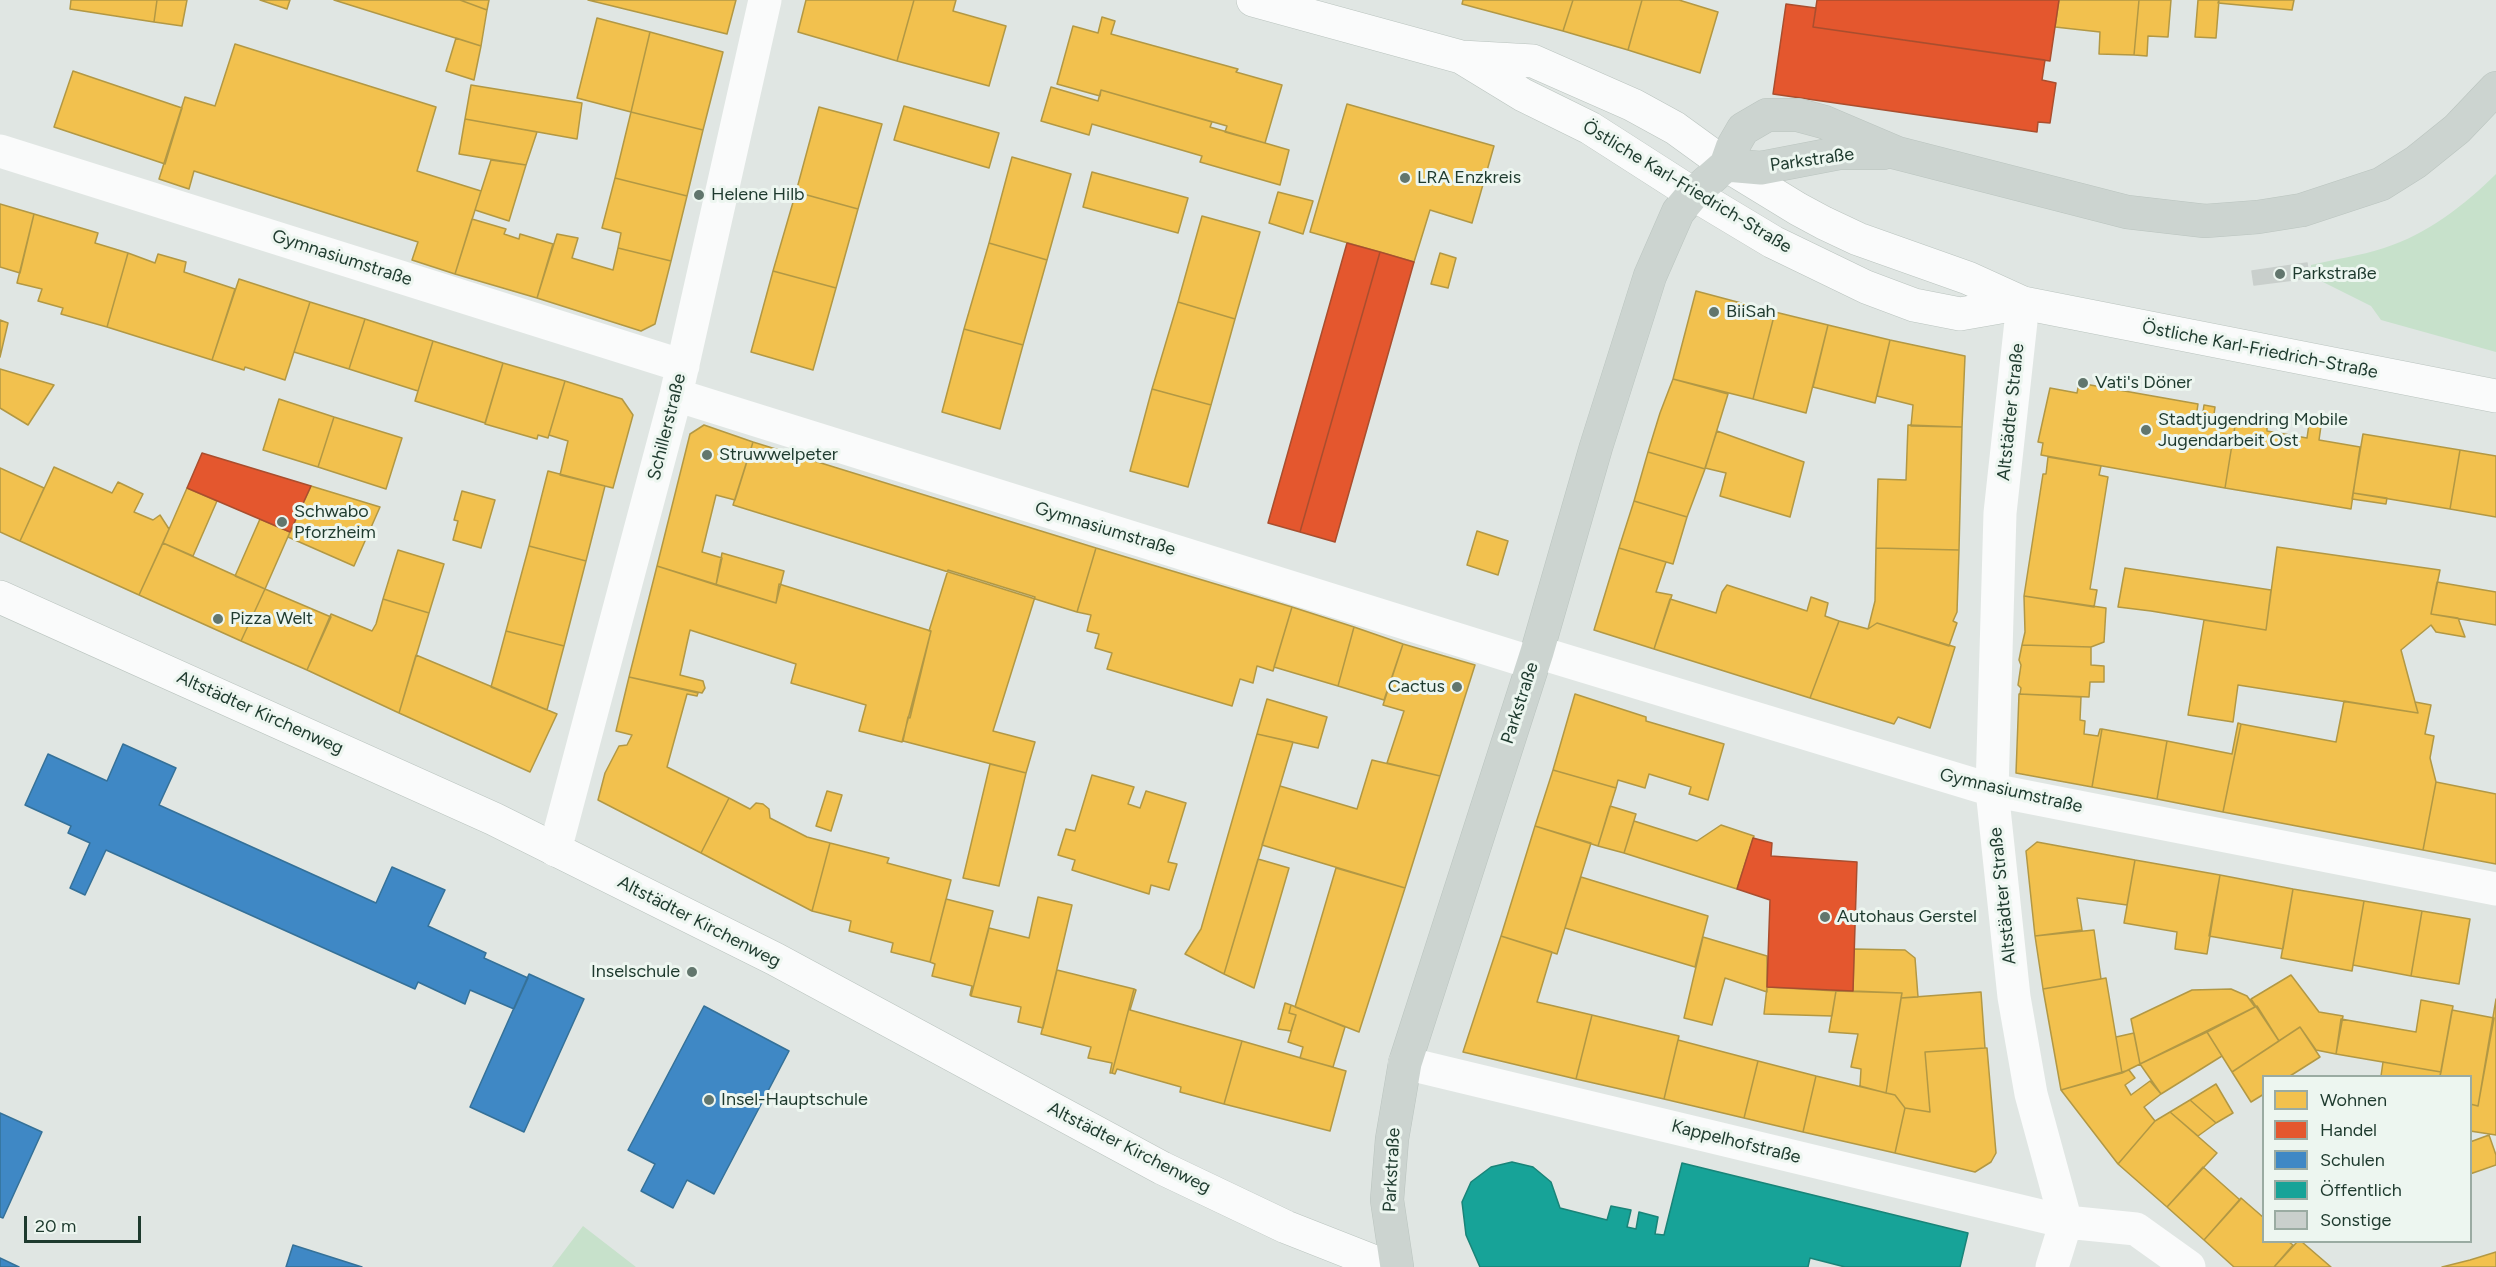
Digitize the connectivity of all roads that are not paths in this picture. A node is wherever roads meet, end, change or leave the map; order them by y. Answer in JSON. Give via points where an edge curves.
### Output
{"nodes":[{"id":1,"x":765,"y":0,"type":"edge"},
{"id":2,"x":1252,"y":0,"type":"edge"},
{"id":3,"x":1461,"y":57,"type":"junction"},
{"id":4,"x":2496,"y":88,"type":"edge"},
{"id":5,"x":0,"y":151,"type":"edge"},
{"id":6,"x":1897,"y":153,"type":"junction"},
{"id":7,"x":1726,"y":165,"type":"junction"},
{"id":8,"x":1694,"y":194,"type":"junction"},
{"id":9,"x":2023,"y":303,"type":"junction"},
{"id":10,"x":680,"y":381,"type":"junction"},
{"id":11,"x":2496,"y":396,"type":"edge"},
{"id":12,"x":0,"y":597,"type":"edge"},
{"id":13,"x":1535,"y":657,"type":"junction"},
{"id":14,"x":1992,"y":790,"type":"junction"},
{"id":15,"x":555,"y":850,"type":"junction"},
{"id":16,"x":2496,"y":889,"type":"edge"},
{"id":17,"x":1405,"y":1063,"type":"junction"},
{"id":18,"x":2066,"y":1222,"type":"junction"},
{"id":19,"x":1388,"y":1267,"type":"edge"},
{"id":20,"x":1397,"y":1267,"type":"edge"},
{"id":21,"x":2052,"y":1267,"type":"edge"},
{"id":22,"x":2189,"y":1267,"type":"edge"}],
"edges":[{"from":1,"to":10,"type":"street","name":"Schillerstraße"},
{"from":2,"to":3,"type":"street","name":"Östliche Karl-Friedrich-Straße"},
{"from":3,"to":7,"type":"street","name":"Östliche Karl-Friedrich-Straße","via":[[1533,61],[1633,105],[1675,128]]},
{"from":3,"to":8,"type":"street","name":"Östliche Karl-Friedrich-Straße","via":[[1523,95],[1590,128]]},
{"from":4,"to":6,"type":"main road","name":"Parkstraße","via":[[2457,129],[2381,184],[2302,210],[2258,217],[2205,221],[2127,212]]},
{"from":5,"to":10,"type":"street","name":"Gymnasiumstraße"},
{"from":6,"to":7,"type":"main road","name":"Parkstraße","via":[[1839,153],[1761,168]]},
{"from":6,"to":7,"type":"main road","name":"Parkstraße","via":[[1824,122],[1798,115],[1767,115],[1743,129]]},
{"from":7,"to":8,"type":"main road","name":"Parkstraße"},
{"from":7,"to":9,"type":"street","name":"Östliche Karl-Friedrich-Straße","via":[[1798,209],[1858,239],[1968,278]]},
{"from":8,"to":9,"type":"street","name":"Östliche Karl-Friedrich-Straße","via":[[1773,242],[1866,287],[1914,305],[1960,314]]},
{"from":8,"to":13,"type":"main road","name":"Parkstraße","via":[[1678,212],[1650,276]]},
{"from":9,"to":11,"type":"street","name":"Östliche Karl-Friedrich-Straße"},
{"from":9,"to":14,"type":"street","name":"Altstädter Straße","via":[[2000,513]]},
{"from":10,"to":13,"type":"street","name":"Gymnasiumstraße"},
{"from":10,"to":15,"type":"street","name":"Schillerstraße"},
{"from":12,"to":15,"type":"street","name":"Altstädter Kirchenweg","via":[[428,788]]},
{"from":13,"to":14,"type":"street","name":"Gymnasiumstraße"},
{"from":13,"to":17,"type":"main road","name":"Parkstraße"},
{"from":14,"to":16,"type":"street","name":"Gymnasiumstraße"},
{"from":14,"to":18,"type":"street","name":"Altstädter Straße","via":[[2014,997],[2031,1094]]},
{"from":15,"to":19,"type":"street","name":"Altstädter Kirchenweg","via":[[775,959],[1162,1168],[1286,1227]]},
{"from":17,"to":18,"type":"street","name":"Kappelhofstraße"},
{"from":17,"to":20,"type":"main road","name":"Parkstraße","via":[[1387,1200]]},
{"from":18,"to":21,"type":"street"},
{"from":18,"to":22,"type":"street","name":"Kappelhofstraße","via":[[2136,1229]]}]}
